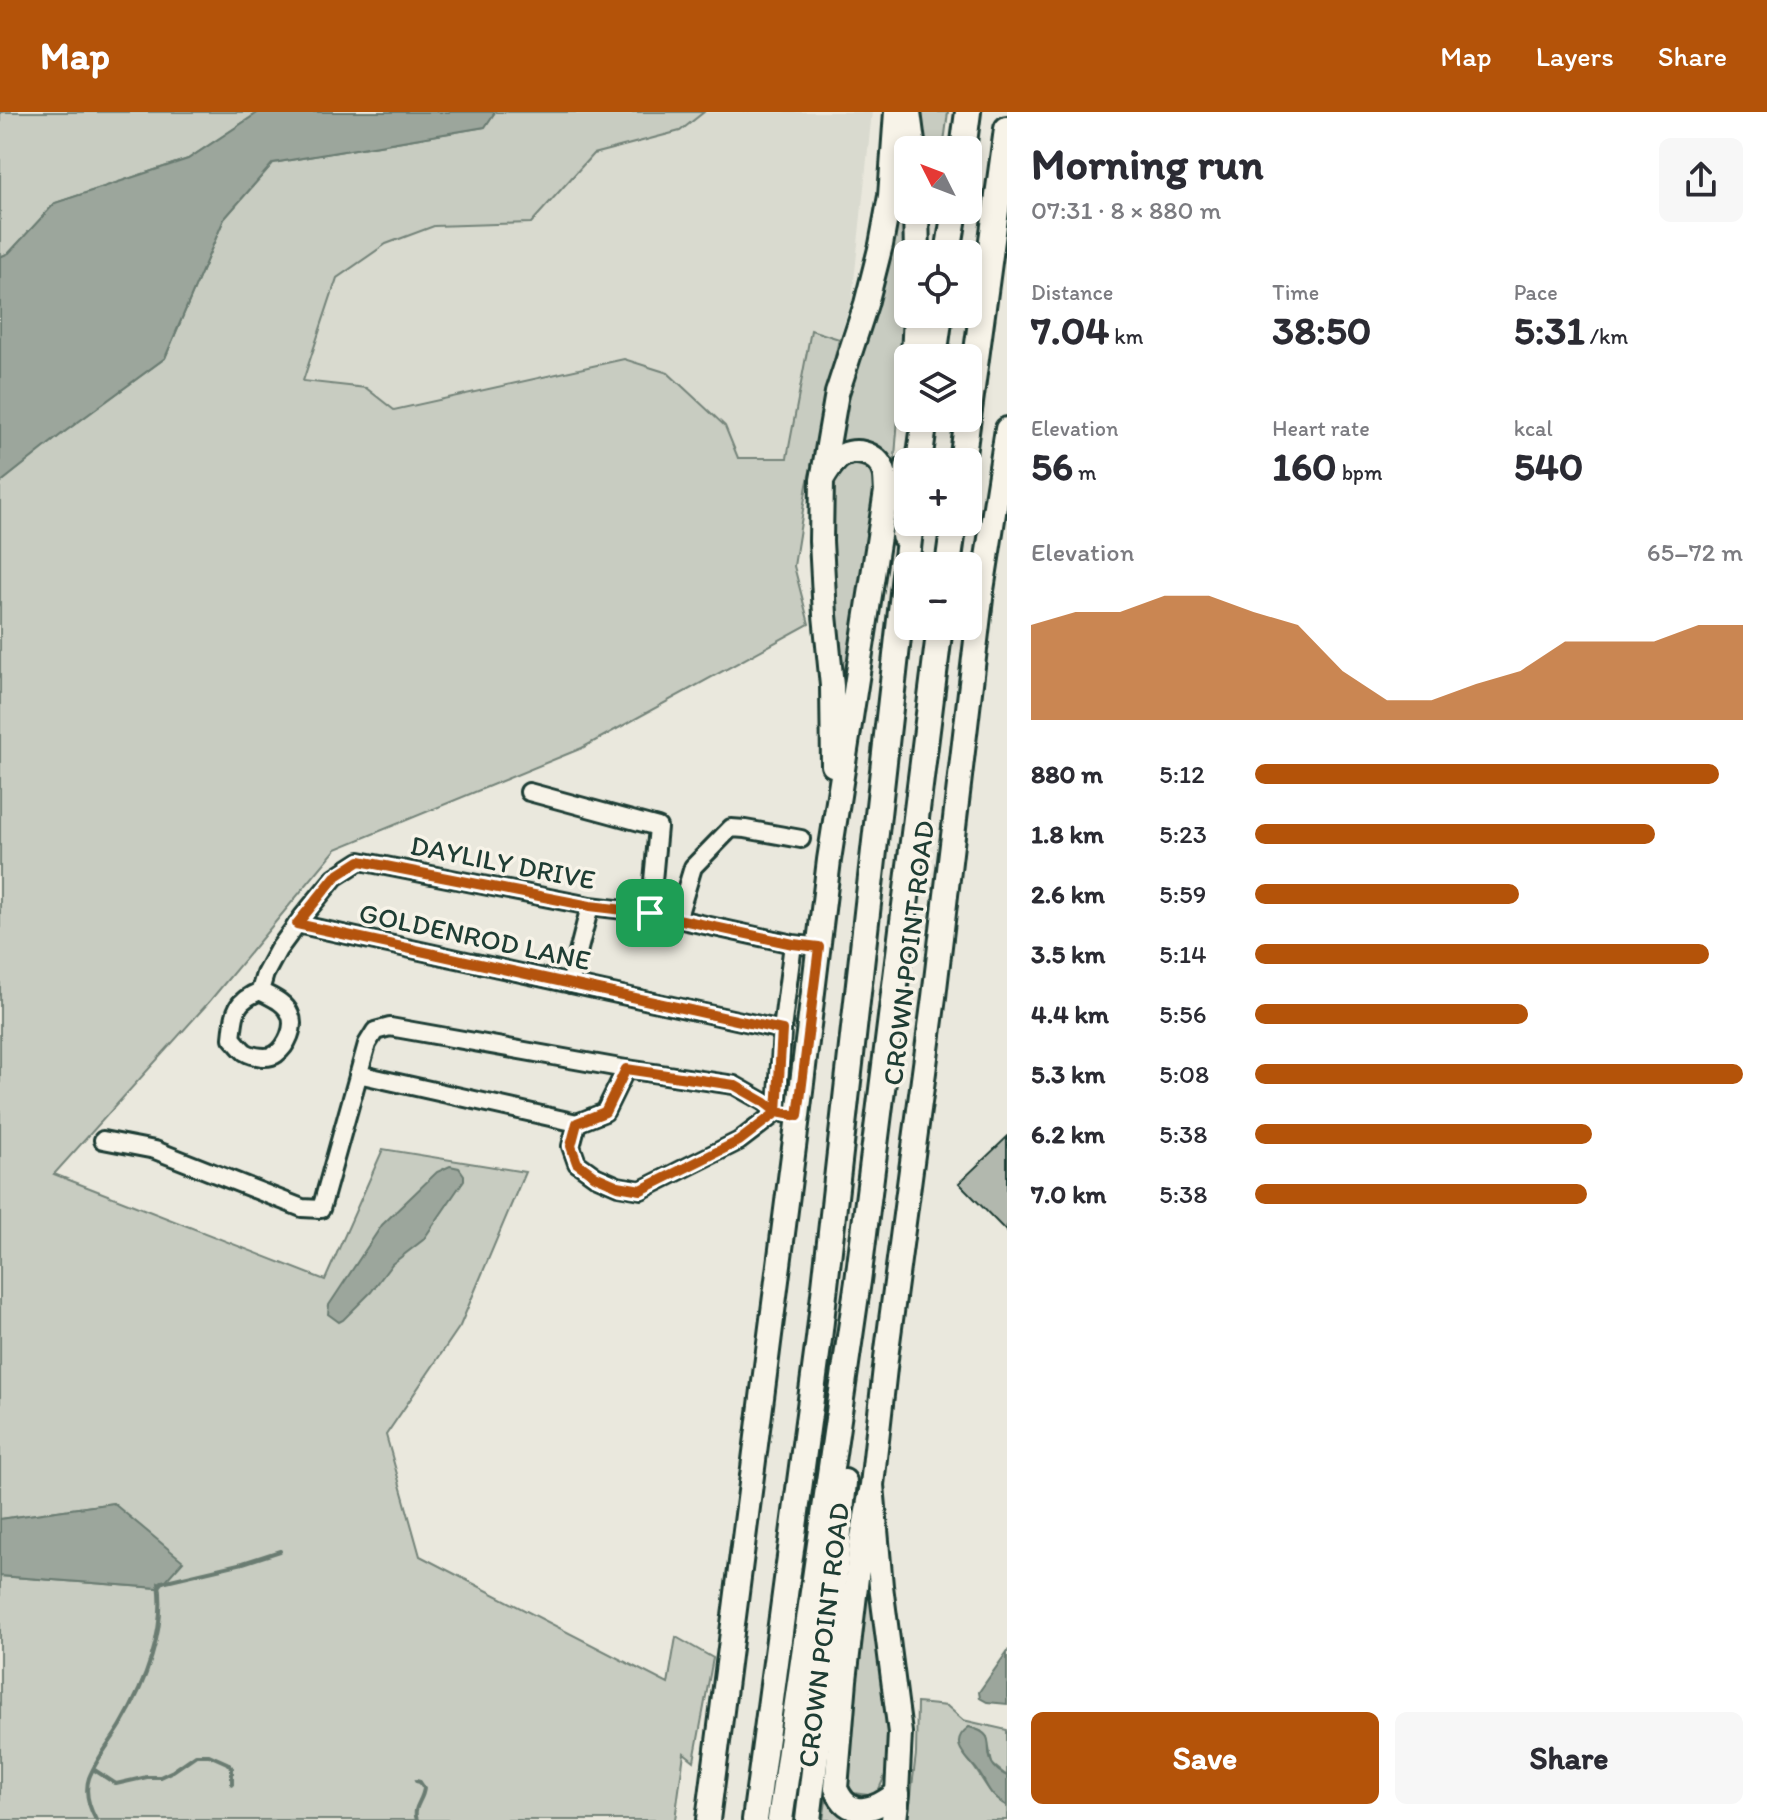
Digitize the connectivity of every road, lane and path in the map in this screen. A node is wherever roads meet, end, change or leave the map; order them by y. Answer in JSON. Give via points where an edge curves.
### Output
{"nodes":[{"id":1,"x":896,"y":112,"type":"edge"},
{"id":2,"x":908,"y":112,"type":"edge"},
{"id":3,"x":968,"y":112,"type":"edge"},
{"id":4,"x":1007,"y":129,"type":"edge"},
{"id":5,"x":911,"y":136,"type":"edge"},
{"id":6,"x":965,"y":136,"type":"edge"},
{"id":7,"x":1007,"y":429,"type":"edge"},
{"id":8,"x":964,"y":448,"type":"edge"},
{"id":9,"x":822,"y":480,"type":"junction"},
{"id":10,"x":897,"y":640,"type":"edge"},
{"id":11,"x":938,"y":640,"type":"edge"},
{"id":12,"x":529,"y":792,"type":"dead end"},
{"id":13,"x":834,"y":826,"type":"junction"},
{"id":14,"x":801,"y":839,"type":"dead end"},
{"id":15,"x":590,"y":906,"type":"junction"},
{"id":16,"x":650,"y":913,"type":"junction"},
{"id":17,"x":677,"y":920,"type":"junction"},
{"id":18,"x":297,"y":924,"type":"junction"},
{"id":19,"x":793,"y":944,"type":"junction"},
{"id":20,"x":819,"y":947,"type":"junction"},
{"id":21,"x":570,"y":984,"type":"junction"},
{"id":22,"x":260,"y":991,"type":"dead end"},
{"id":23,"x":782,"y":1030,"type":"junction"},
{"id":24,"x":626,"y":1069,"type":"junction"},
{"id":25,"x":358,"y":1074,"type":"junction"},
{"id":26,"x":788,"y":1114,"type":"junction"},
{"id":27,"x":577,"y":1123,"type":"junction"},
{"id":28,"x":103,"y":1140,"type":"dead end"},
{"id":29,"x":851,"y":1329,"type":"junction"},
{"id":30,"x":872,"y":1485,"type":"junction"},
{"id":31,"x":897,"y":1793,"type":"junction"},
{"id":32,"x":708,"y":1820,"type":"edge"},
{"id":33,"x":755,"y":1820,"type":"edge"},
{"id":34,"x":780,"y":1820,"type":"edge"},
{"id":35,"x":808,"y":1820,"type":"edge"},
{"id":36,"x":894,"y":1820,"type":"edge"}],
"edges":[{"from":1,"to":9,"type":"main road","via":[[881,245],[837,393]]},
{"from":2,"to":5,"type":"highway"},
{"from":3,"to":6,"type":"highway"},
{"from":4,"to":8,"type":"highway"},
{"from":7,"to":30,"type":"main road","name":"CROWN POINT ROAD","via":[[982,590]]},
{"from":9,"to":13,"type":"main road"},
{"from":9,"to":13,"type":"main road","via":[[837,459],[861,452],[880,464],[886,491]]},
{"from":10,"to":33,"type":"highway","via":[[819,1339]]},
{"from":11,"to":29,"type":"highway"},
{"from":12,"to":16,"type":"street","via":[[658,827]]},
{"from":13,"to":20,"type":"main road"},
{"from":14,"to":17,"type":"street","via":[[731,828],[693,867]]},
{"from":15,"to":16,"type":"street","name":"DAYLILY DRIVE"},
{"from":15,"to":18,"type":"street","name":"DAYLILY DRIVE","via":[[360,861],[335,877]]},
{"from":15,"to":21,"type":"street"},
{"from":16,"to":17,"type":"street","name":"DAYLILY DRIVE"},
{"from":17,"to":19,"type":"street","name":"DAYLILY DRIVE"},
{"from":18,"to":21,"type":"street","name":"GOLDENROD LANE"},
{"from":18,"to":22,"type":"street","name":"DAYLILY DRIVE","via":[[278,950]]},
{"from":19,"to":20,"type":"street","name":"DAYLILY DRIVE"},
{"from":19,"to":23,"type":"street"},
{"from":20,"to":26,"type":"main road"},
{"from":21,"to":23,"type":"street","name":"GOLDENROD LANE"},
{"from":23,"to":26,"type":"street"},
{"from":24,"to":25,"type":"street","via":[[390,1027],[375,1031]]},
{"from":24,"to":26,"type":"street","via":[[734,1085]]},
{"from":24,"to":27,"type":"street","via":[[605,1112]]},
{"from":25,"to":27,"type":"street"},
{"from":25,"to":28,"type":"street","via":[[321,1209],[302,1208],[155,1150]]},
{"from":26,"to":27,"type":"street","via":[[641,1190],[606,1181],[577,1163],[571,1146]]},
{"from":26,"to":32,"type":"main road"},
{"from":29,"to":34,"type":"highway"},
{"from":29,"to":35,"type":"highway","via":[[858,1365]]},
{"from":30,"to":31,"type":"main road","name":"CROWN POINT ROAD","via":[[900,1733]]},
{"from":30,"to":31,"type":"main road","name":"CROWN POINT ROAD","via":[[861,1543],[836,1788],[846,1806],[862,1812]]},
{"from":31,"to":36,"type":"highway"}]}
